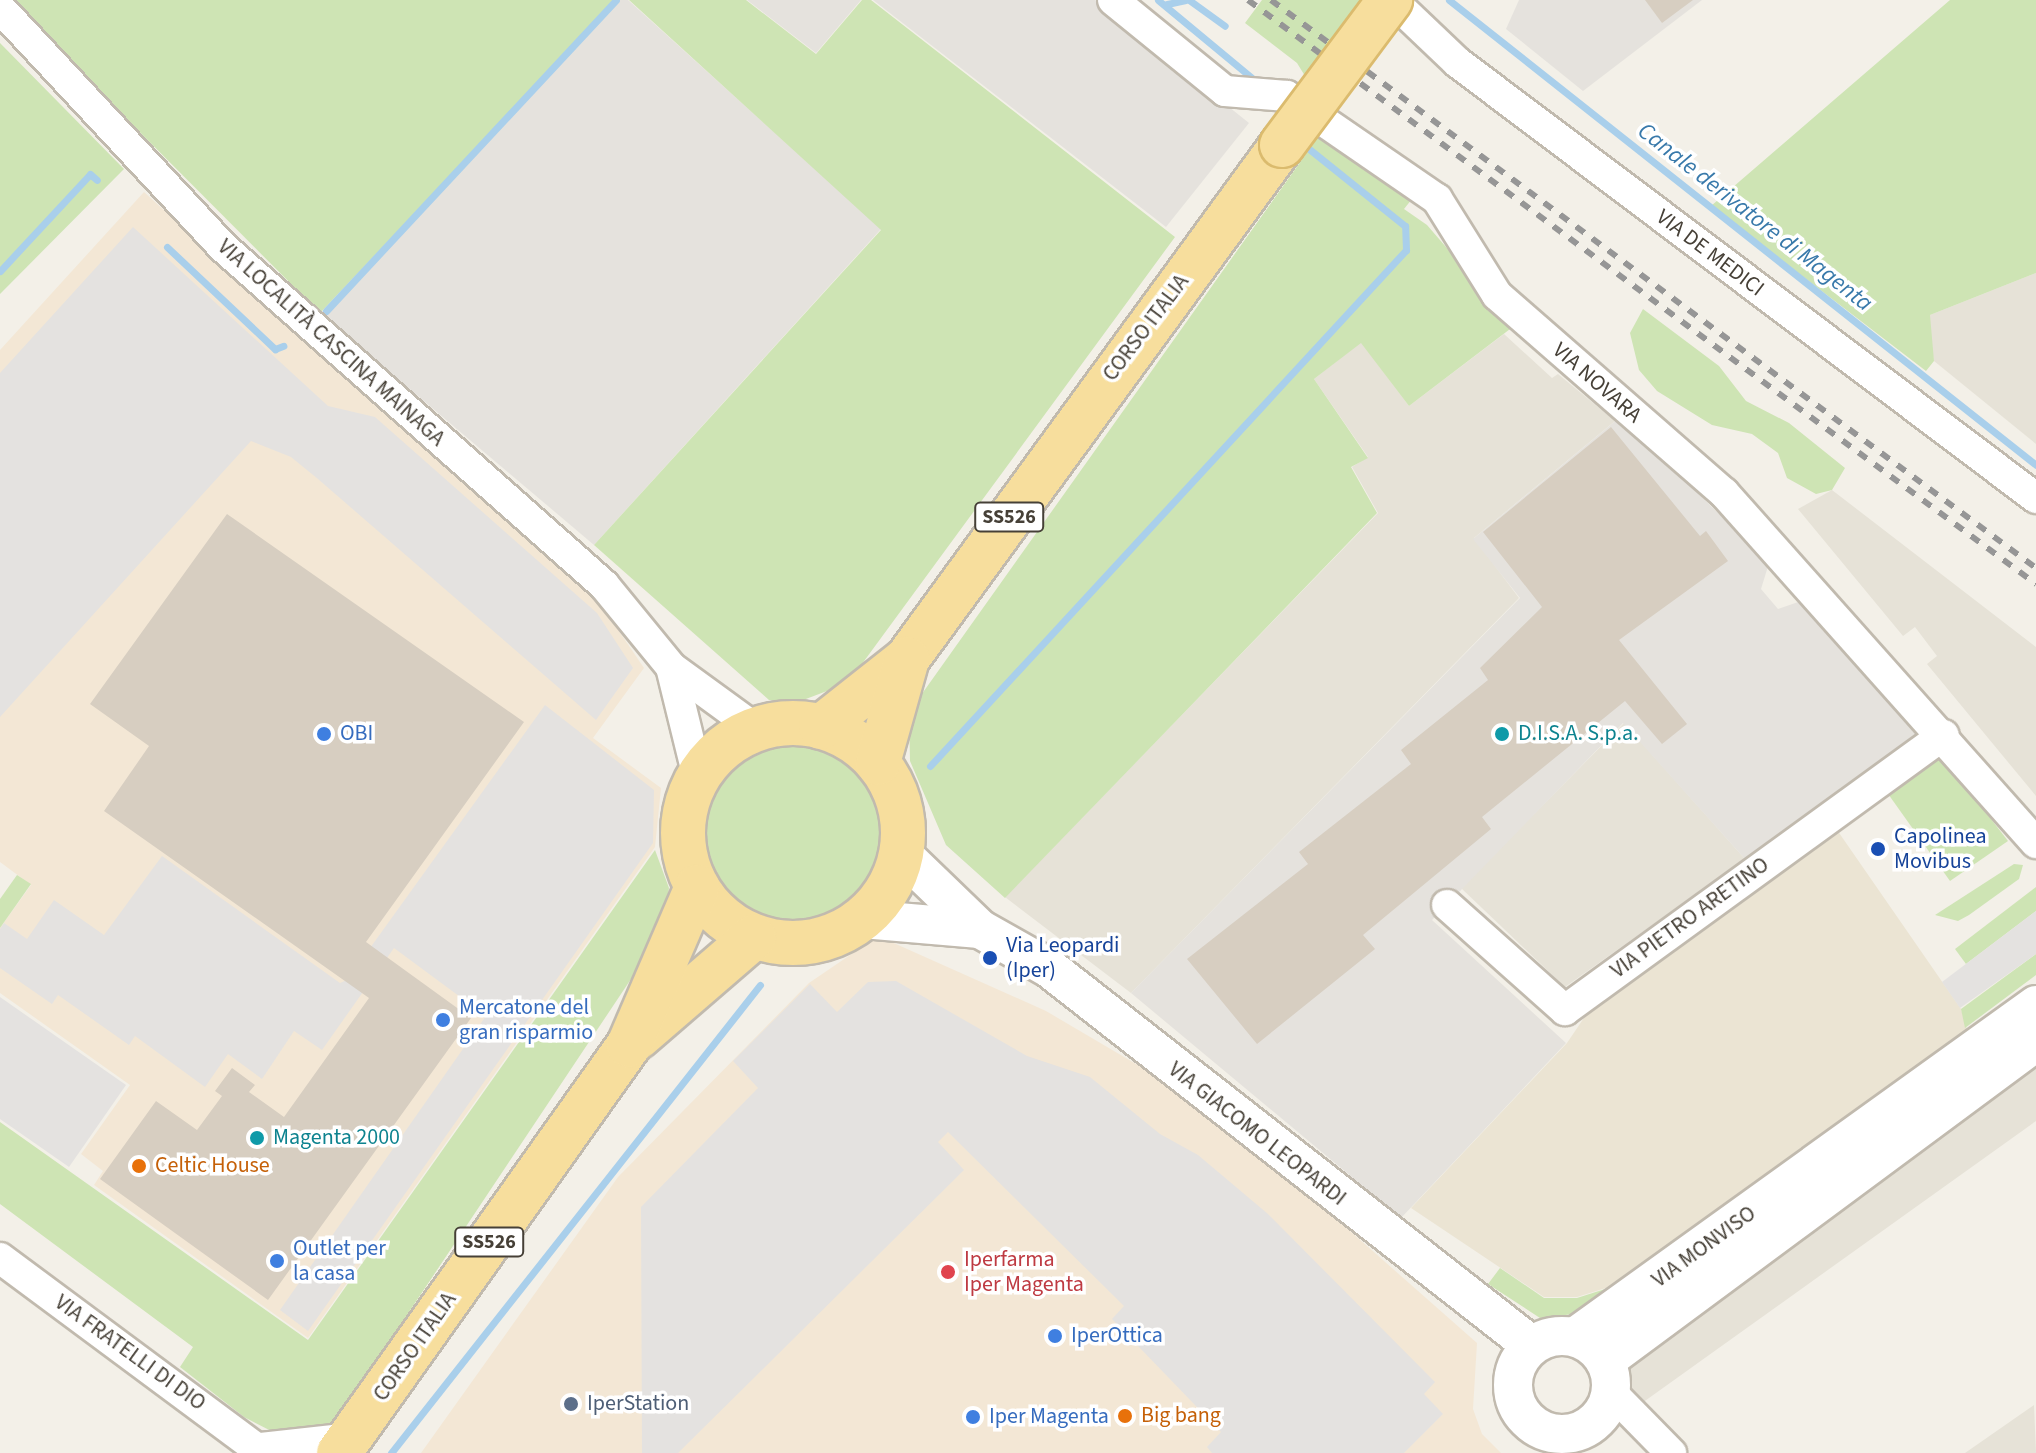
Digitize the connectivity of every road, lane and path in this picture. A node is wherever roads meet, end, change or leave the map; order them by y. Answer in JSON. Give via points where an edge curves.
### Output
{"nodes":[{"id":1,"x":1113,"y":0,"type":"edge"},
{"id":2,"x":1391,"y":0,"type":"edge"},
{"id":3,"x":0,"y":8,"type":"edge"},
{"id":4,"x":2036,"y":498,"type":"edge"},
{"id":5,"x":907,"y":659,"type":"junction"},
{"id":6,"x":671,"y":667,"type":"junction"},
{"id":7,"x":821,"y":727,"type":"junction"},
{"id":8,"x":756,"y":729,"type":"junction"},
{"id":9,"x":1944,"y":735,"type":"junction"},
{"id":10,"x":878,"y":763,"type":"junction"},
{"id":11,"x":698,"y":777,"type":"junction"},
{"id":12,"x":2036,"y":843,"type":"edge"},
{"id":13,"x":902,"y":854,"type":"junction"},
{"id":14,"x":697,"y":887,"type":"junction"},
{"id":15,"x":1447,"y":905,"type":"dead end"},
{"id":16,"x":863,"y":919,"type":"junction"},
{"id":17,"x":980,"y":929,"type":"junction"},
{"id":18,"x":754,"y":937,"type":"junction"},
{"id":19,"x":2036,"y":1005,"type":"edge"},
{"id":20,"x":2036,"y":1042,"type":"edge"},
{"id":21,"x":629,"y":1045,"type":"junction"},
{"id":22,"x":1840,"y":1167,"type":"junction"},
{"id":23,"x":0,"y":1258,"type":"edge"},
{"id":24,"x":1575,"y":1337,"type":"junction"},
{"id":25,"x":1531,"y":1345,"type":"junction"},
{"id":26,"x":1608,"y":1376,"type":"junction"},
{"id":27,"x":344,"y":1446,"type":"edge"},
{"id":28,"x":261,"y":1450,"type":"edge"},
{"id":29,"x":1671,"y":1453,"type":"edge"}],
"edges":[{"from":1,"to":9,"type":"street","name":"VIA NOVARA","via":[[1225,91],[1287,96],[1437,199],[1497,295],[1724,493]]},
{"from":2,"to":4,"type":"street","name":"VIA DE MEDICI","via":[[1457,62]]},
{"from":2,"to":5,"type":"main road","name":"CORSO ITALIA","number":"SS526","bridge":true},
{"from":3,"to":6,"type":"street","name":"VIA LOCALITÀ CASCINA MAINAGA","via":[[224,248],[596,578]]},
{"from":5,"to":7,"type":"main road","name":"CORSO ITALIA","number":"SS526"},
{"from":5,"to":10,"type":"main road","name":"CORSO ITALIA","number":"SS526"},
{"from":6,"to":8,"type":"street","name":"VIA LOCALITÀ CASCINA MAINAGA"},
{"from":6,"to":11,"type":"street","name":"VIA LOCALITÀ CASCINA MAINAGA"},
{"from":7,"to":8,"type":"main road","via":[[794,723]]},
{"from":7,"to":10,"type":"main road","via":[[849,738]]},
{"from":8,"to":11,"type":"main road","via":[[723,748]]},
{"from":9,"to":12,"type":"street","name":"VIA NOVARA"},
{"from":9,"to":15,"type":"street","name":"VIA PIETRO ARETINO","via":[[1565,1010]]},
{"from":10,"to":13,"type":"main road","via":[[897,797]]},
{"from":11,"to":14,"type":"main road","via":[[683,832]]},
{"from":13,"to":16,"type":"main road","via":[[888,890]]},
{"from":13,"to":17,"type":"street","name":"VIA GIACOMO LEOPARDI"},
{"from":14,"to":18,"type":"main road","via":[[721,917]]},
{"from":14,"to":21,"type":"main road","name":"CORSO ITALIA","number":"SS526"},
{"from":16,"to":17,"type":"street","name":"VIA GIACOMO LEOPARDI"},
{"from":16,"to":18,"type":"main road","via":[[811,942]]},
{"from":17,"to":25,"type":"street","name":"VIA GIACOMO LEOPARDI","via":[[1049,968]]},
{"from":18,"to":21,"type":"main road","name":"CORSO ITALIA","number":"SS526"},
{"from":19,"to":22,"type":"street","name":"VIA MONVISO"},
{"from":20,"to":22,"type":"street","name":"VIA MONVISO"},
{"from":21,"to":27,"type":"main road","name":"CORSO ITALIA","number":"SS526"},
{"from":22,"to":24,"type":"street","name":"VIA MONVISO"},
{"from":22,"to":26,"type":"street","name":"VIA MONVISO"},
{"from":23,"to":28,"type":"street","name":"VIA FRATELLI DI DIO"},
{"from":24,"to":25,"type":"street","via":[[1552,1336]]},
{"from":24,"to":26,"type":"street"},
{"from":25,"to":26,"type":"street","via":[[1512,1378],[1516,1404],[1532,1424],[1556,1434],[1585,1428]]},
{"from":26,"to":29,"type":"street"},
{"from":27,"to":28,"type":"street","name":"VIA FRATELLI DI DIO"}]}
